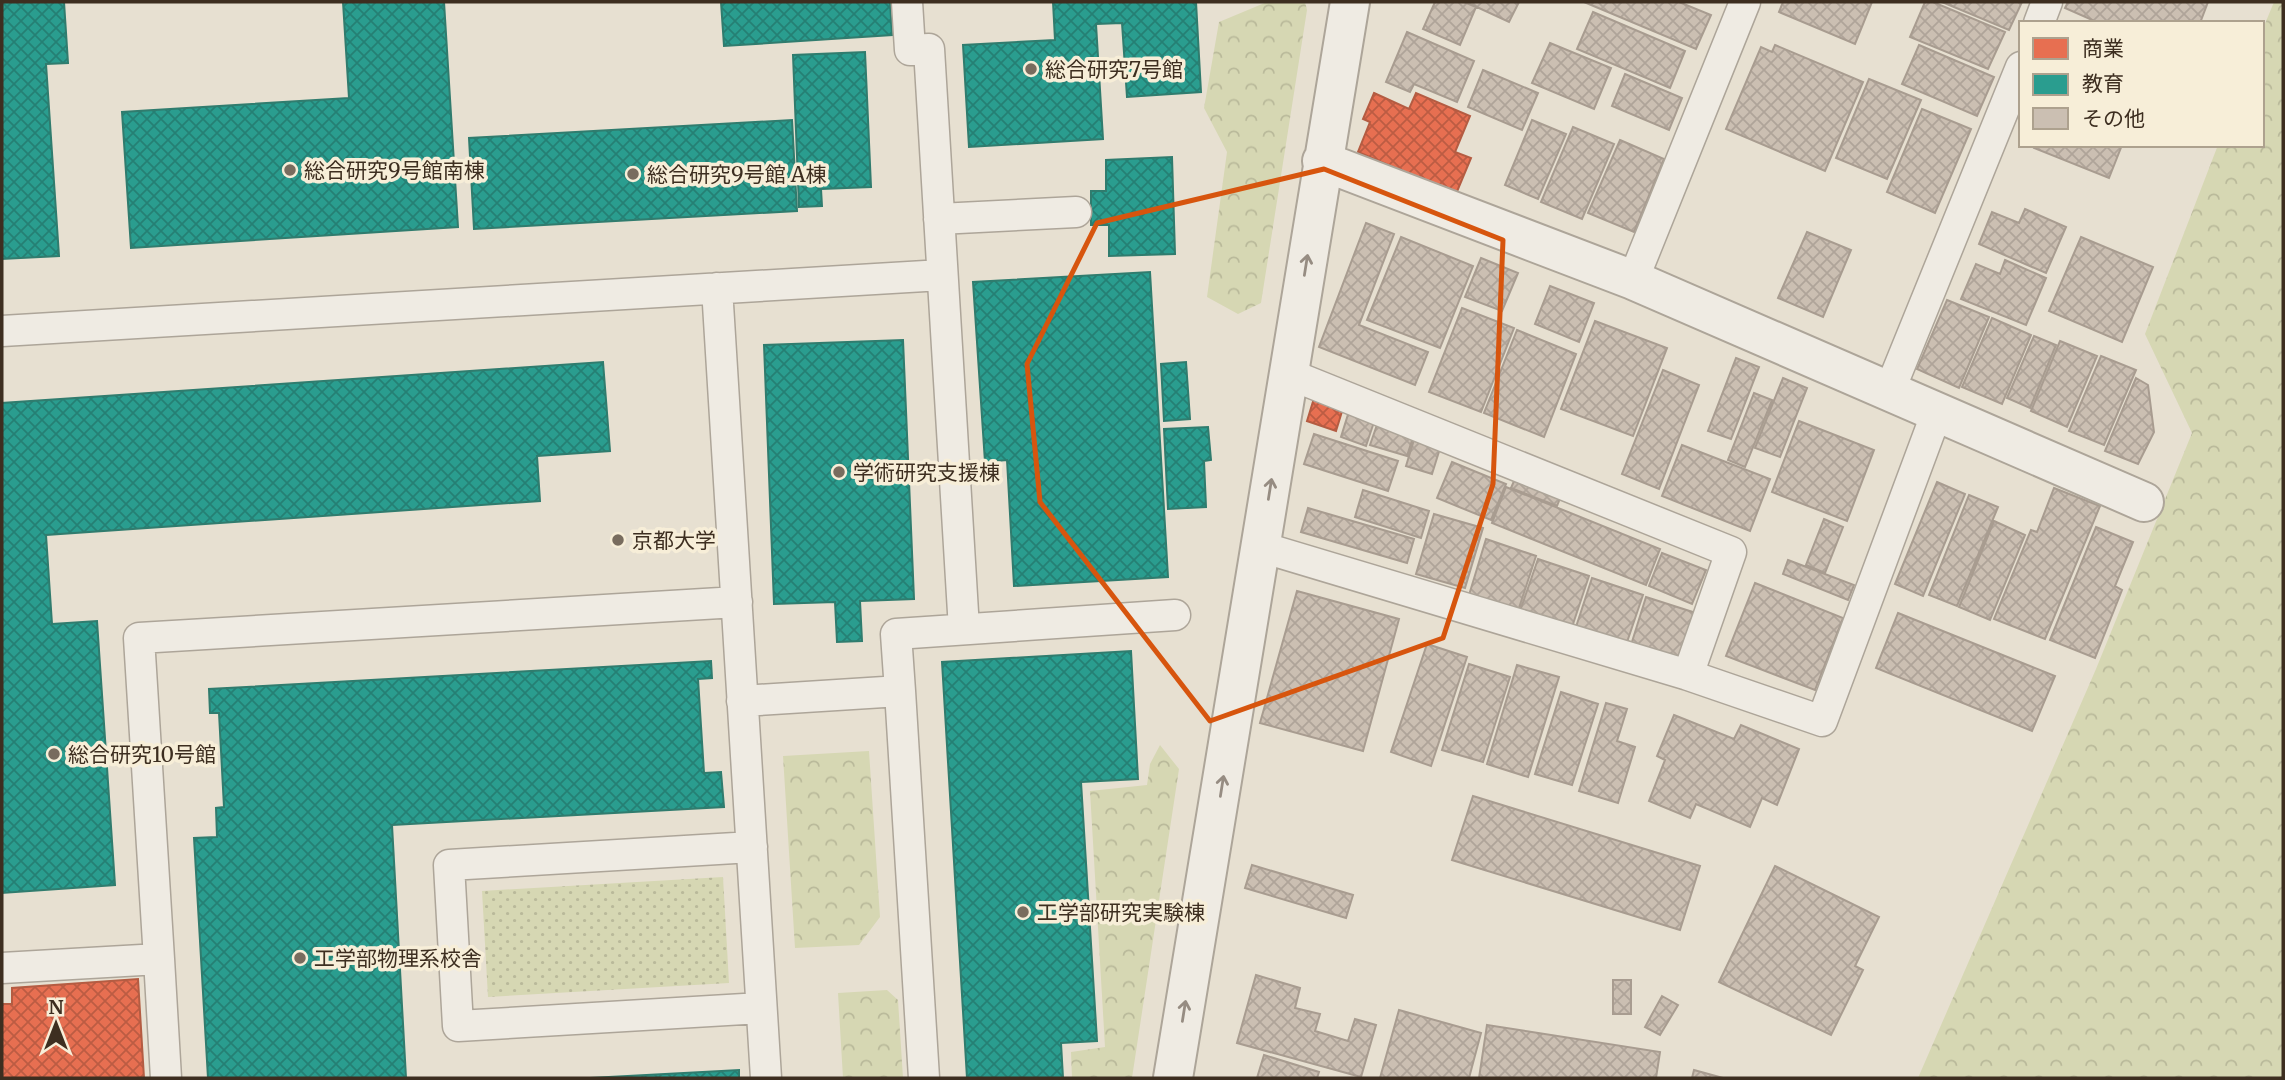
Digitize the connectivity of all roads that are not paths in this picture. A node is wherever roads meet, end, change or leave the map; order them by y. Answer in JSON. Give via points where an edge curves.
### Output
{"nodes":[{"id":1,"x":907,"y":2,"type":"edge"},
{"id":2,"x":1350,"y":2,"type":"edge"},
{"id":3,"x":1745,"y":2,"type":"edge"},
{"id":4,"x":2047,"y":2,"type":"edge"},
{"id":5,"x":2040,"y":21,"type":"edge"},
{"id":6,"x":2019,"y":72,"type":"edge"},
{"id":7,"x":1322,"y":161,"type":"junction"},
{"id":8,"x":1076,"y":212,"type":"dead end"},
{"id":9,"x":939,"y":219,"type":"junction"},
{"id":10,"x":942,"y":275,"type":"junction"},
{"id":11,"x":1633,"y":279,"type":"junction"},
{"id":12,"x":717,"y":288,"type":"junction"},
{"id":13,"x":2,"y":331,"type":"edge"},
{"id":14,"x":1289,"y":374,"type":"junction"},
{"id":15,"x":1889,"y":392,"type":"junction"},
{"id":16,"x":1937,"y":412,"type":"junction"},
{"id":17,"x":2144,"y":502,"type":"dead end"},
{"id":18,"x":1261,"y":547,"type":"junction"},
{"id":19,"x":737,"y":601,"type":"junction"},
{"id":20,"x":1175,"y":615,"type":"dead end"},
{"id":21,"x":964,"y":629,"type":"junction"},
{"id":22,"x":1688,"y":675,"type":"junction"},
{"id":23,"x":900,"y":691,"type":"junction"},
{"id":24,"x":743,"y":701,"type":"junction"},
{"id":25,"x":752,"y":847,"type":"junction"},
{"id":26,"x":159,"y":959,"type":"junction"},
{"id":27,"x":2,"y":968,"type":"edge"},
{"id":28,"x":761,"y":1008,"type":"junction"},
{"id":29,"x":166,"y":1078,"type":"edge"},
{"id":30,"x":766,"y":1078,"type":"edge"},
{"id":31,"x":924,"y":1078,"type":"edge"},
{"id":32,"x":1173,"y":1078,"type":"edge"}],
"edges":[{"from":1,"to":9,"type":"lane","via":[[910,50],[929,49]]},
{"from":2,"to":7,"type":"street"},
{"from":3,"to":11,"type":"lane"},
{"from":4,"to":5,"type":"lane"},
{"from":6,"to":15,"type":"lane"},
{"from":7,"to":11,"type":"street"},
{"from":14,"to":7,"type":"street","one_way":true},
{"from":8,"to":9,"type":"lane"},
{"from":9,"to":10,"type":"lane"},
{"from":10,"to":12,"type":"lane"},
{"from":10,"to":21,"type":"lane"},
{"from":11,"to":15,"type":"street"},
{"from":12,"to":13,"type":"lane"},
{"from":12,"to":19,"type":"lane"},
{"from":18,"to":14,"type":"street","one_way":true},
{"from":14,"to":22,"type":"lane","via":[[1731,552]]},
{"from":15,"to":16,"type":"street"},
{"from":16,"to":17,"type":"street"},
{"from":16,"to":22,"type":"lane","via":[[1822,721]]},
{"from":18,"to":22,"type":"lane"},
{"from":32,"to":18,"type":"street","one_way":true},
{"from":19,"to":24,"type":"lane"},
{"from":19,"to":26,"type":"lane","via":[[139,638]]},
{"from":20,"to":21,"type":"lane"},
{"from":21,"to":23,"type":"lane","via":[[897,634]]},
{"from":23,"to":24,"type":"lane"},
{"from":23,"to":31,"type":"lane"},
{"from":24,"to":25,"type":"lane"},
{"from":25,"to":28,"type":"lane"},
{"from":25,"to":28,"type":"lane","via":[[449,865],[449,879],[458,1026]]},
{"from":26,"to":27,"type":"lane"},
{"from":26,"to":29,"type":"lane"},
{"from":28,"to":30,"type":"lane"}]}
